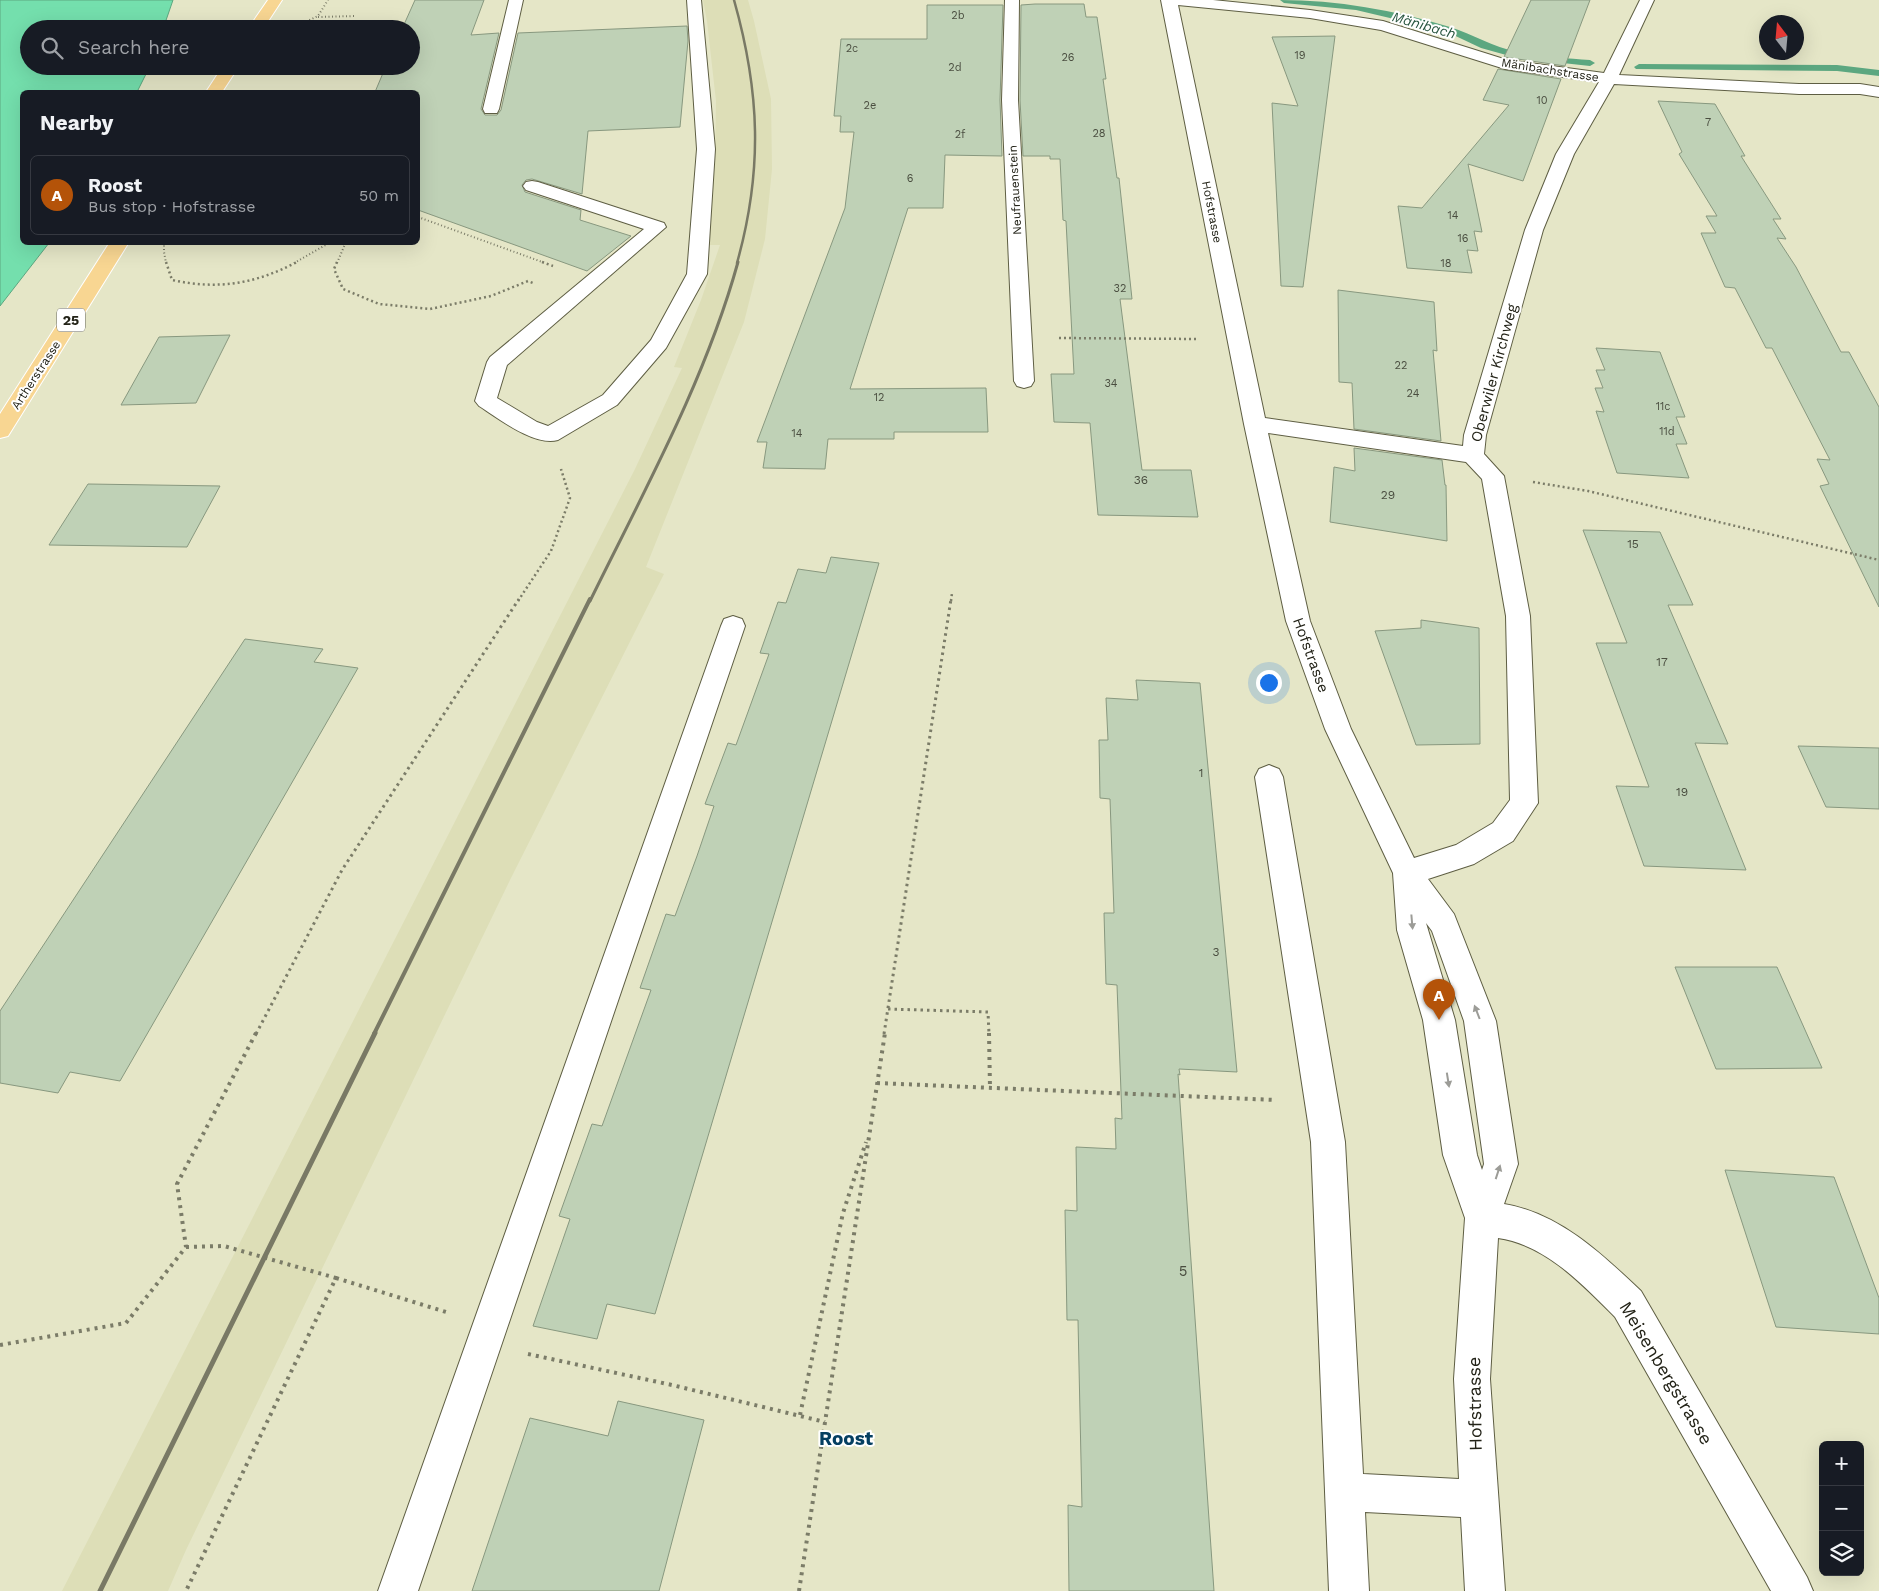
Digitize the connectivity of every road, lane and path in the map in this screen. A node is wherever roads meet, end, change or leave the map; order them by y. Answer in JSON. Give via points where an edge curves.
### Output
{"nodes":[{"id":1,"x":275,"y":0,"type":"edge"},
{"id":2,"x":328,"y":0,"type":"edge"},
{"id":3,"x":516,"y":0,"type":"edge"},
{"id":4,"x":694,"y":0,"type":"edge"},
{"id":5,"x":1012,"y":0,"type":"edge"},
{"id":6,"x":1168,"y":0,"type":"edge"},
{"id":7,"x":1647,"y":0,"type":"edge"},
{"id":8,"x":356,"y":16,"type":"dead end"},
{"id":9,"x":318,"y":17,"type":"junction"},
{"id":10,"x":261,"y":20,"type":"edge"},
{"id":11,"x":311,"y":20,"type":"edge"},
{"id":12,"x":225,"y":75,"type":"edge"},
{"id":13,"x":1609,"y":79,"type":"junction"},
{"id":14,"x":215,"y":90,"type":"edge"},
{"id":15,"x":1879,"y":92,"type":"edge"},
{"id":16,"x":491,"y":108,"type":"dead end"},
{"id":17,"x":532,"y":186,"type":"dead end"},
{"id":18,"x":420,"y":218,"type":"edge"},
{"id":19,"x":118,"y":245,"type":"edge"},
{"id":20,"x":163,"y":245,"type":"edge"},
{"id":21,"x":326,"y":245,"type":"edge"},
{"id":22,"x":345,"y":245,"type":"edge"},
{"id":23,"x":594,"y":280,"type":"junction"},
{"id":24,"x":556,"y":312,"type":"junction"},
{"id":25,"x":1058,"y":338,"type":"dead end"},
{"id":26,"x":1201,"y":339,"type":"dead end"},
{"id":27,"x":1024,"y":381,"type":"dead end"},
{"id":28,"x":1255,"y":424,"type":"junction"},
{"id":29,"x":0,"y":431,"type":"edge"},
{"id":30,"x":550,"y":435,"type":"junction"},
{"id":31,"x":1472,"y":456,"type":"junction"},
{"id":32,"x":1493,"y":476,"type":"junction"},
{"id":33,"x":1879,"y":560,"type":"edge"},
{"id":34,"x":952,"y":592,"type":"dead end"},
{"id":35,"x":733,"y":626,"type":"dead end"},
{"id":36,"x":1269,"y":777,"type":"dead end"},
{"id":37,"x":1407,"y":873,"type":"junction"},
{"id":38,"x":888,"y":1009,"type":"junction"},
{"id":39,"x":877,"y":1083,"type":"junction"},
{"id":40,"x":990,"y":1088,"type":"junction"},
{"id":41,"x":1254,"y":1099,"type":"dead end"},
{"id":42,"x":870,"y":1132,"type":"junction"},
{"id":43,"x":1482,"y":1218,"type":"junction"},
{"id":44,"x":186,"y":1247,"type":"junction"},
{"id":45,"x":0,"y":1345,"type":"edge"},
{"id":46,"x":549,"y":1360,"type":"dead end"},
{"id":47,"x":800,"y":1416,"type":"junction"},
{"id":48,"x":825,"y":1422,"type":"junction"},
{"id":49,"x":1346,"y":1492,"type":"junction"},
{"id":50,"x":1479,"y":1499,"type":"junction"},
{"id":51,"x":186,"y":1591,"type":"edge"},
{"id":52,"x":398,"y":1591,"type":"edge"},
{"id":53,"x":799,"y":1591,"type":"edge"},
{"id":54,"x":1350,"y":1591,"type":"edge"},
{"id":55,"x":1485,"y":1591,"type":"edge"},
{"id":56,"x":1793,"y":1591,"type":"edge"}],
"edges":[{"from":1,"to":10,"type":"main road"},
{"from":2,"to":9,"type":"path"},
{"from":3,"to":16,"type":"street"},
{"from":4,"to":30,"type":"street","via":[[706,148],[697,274],[659,343],[610,400]]},
{"from":5,"to":27,"type":"street","name":"Neufrauenstein","via":[[1010,100]]},
{"from":6,"to":13,"type":"street","name":"Mänibachstrasse","via":[[1310,14],[1383,26],[1504,64]]},
{"from":6,"to":28,"type":"street","name":"Hofstrasse"},
{"from":7,"to":13,"type":"street","name":"Oberwiler Kirchweg"},
{"from":8,"to":9,"type":"path"},
{"from":9,"to":11,"type":"path"},
{"from":12,"to":14,"type":"main road"},
{"from":13,"to":15,"type":"street","name":"Mänibachstrasse"},
{"from":13,"to":31,"type":"street","name":"Oberwiler Kirchweg","via":[[1565,154],[1534,230],[1474,434]]},
{"from":17,"to":23,"type":"street","via":[[657,227]]},
{"from":18,"to":23,"type":"path"},
{"from":19,"to":29,"type":"main road","name":"Artherstrasse","number":"25"},
{"from":20,"to":21,"type":"path","via":[[164,259],[172,280],[192,286],[226,286],[253,281],[304,260]]},
{"from":22,"to":24,"type":"path","via":[[334,269],[343,289],[379,304],[430,309],[491,296],[528,281],[534,284],[540,304]]},
{"from":23,"to":24,"type":"street"},
{"from":24,"to":30,"type":"street","via":[[497,362],[486,401],[529,427]]},
{"from":25,"to":26,"type":"path"},
{"from":28,"to":31,"type":"street"},
{"from":28,"to":37,"type":"street","name":"Hofstrasse","via":[[1298,621],[1338,729]]},
{"from":30,"to":44,"type":"path","via":[[570,498],[551,551],[342,870],[181,1176],[177,1184]]},
{"from":31,"to":32,"type":"street","name":"Oberwiler Kirchweg"},
{"from":32,"to":33,"type":"path","via":[[1588,491]]},
{"from":32,"to":37,"type":"street","via":[[1518,616],[1524,803],[1503,832],[1464,855]]},
{"from":34,"to":38,"type":"path"},
{"from":35,"to":52,"type":"street"},
{"from":36,"to":49,"type":"street","via":[[1328,1142]]},
{"from":37,"to":43,"type":"street","name":"Hofstrasse","one_way":true,"via":[[1412,930],[1439,1020],[1460,1155]]},
{"from":43,"to":37,"type":"street","name":"Hofstrasse","one_way":true,"via":[[1501,1164],[1480,1021],[1444,924]]},
{"from":38,"to":39,"type":"path"},
{"from":38,"to":40,"type":"path","via":[[988,1012]]},
{"from":39,"to":40,"type":"path"},
{"from":39,"to":42,"type":"path"},
{"from":40,"to":41,"type":"path"},
{"from":42,"to":47,"type":"path","via":[[843,1213]]},
{"from":42,"to":48,"type":"path"},
{"from":43,"to":50,"type":"street","name":"Hofstrasse","via":[[1472,1379]]},
{"from":43,"to":56,"type":"street","name":"Meisenbergstrasse","via":[[1530,1228],[1595,1271],[1628,1304]]},
{"from":44,"to":45,"type":"path","via":[[126,1323]]},
{"from":44,"to":51,"type":"path","via":[[224,1246],[336,1278]]},
{"from":46,"to":47,"type":"path"},
{"from":47,"to":48,"type":"path"},
{"from":48,"to":53,"type":"path"},
{"from":49,"to":50,"type":"street"},
{"from":49,"to":54,"type":"street"},
{"from":50,"to":55,"type":"street","name":"Hofstrasse"}]}
